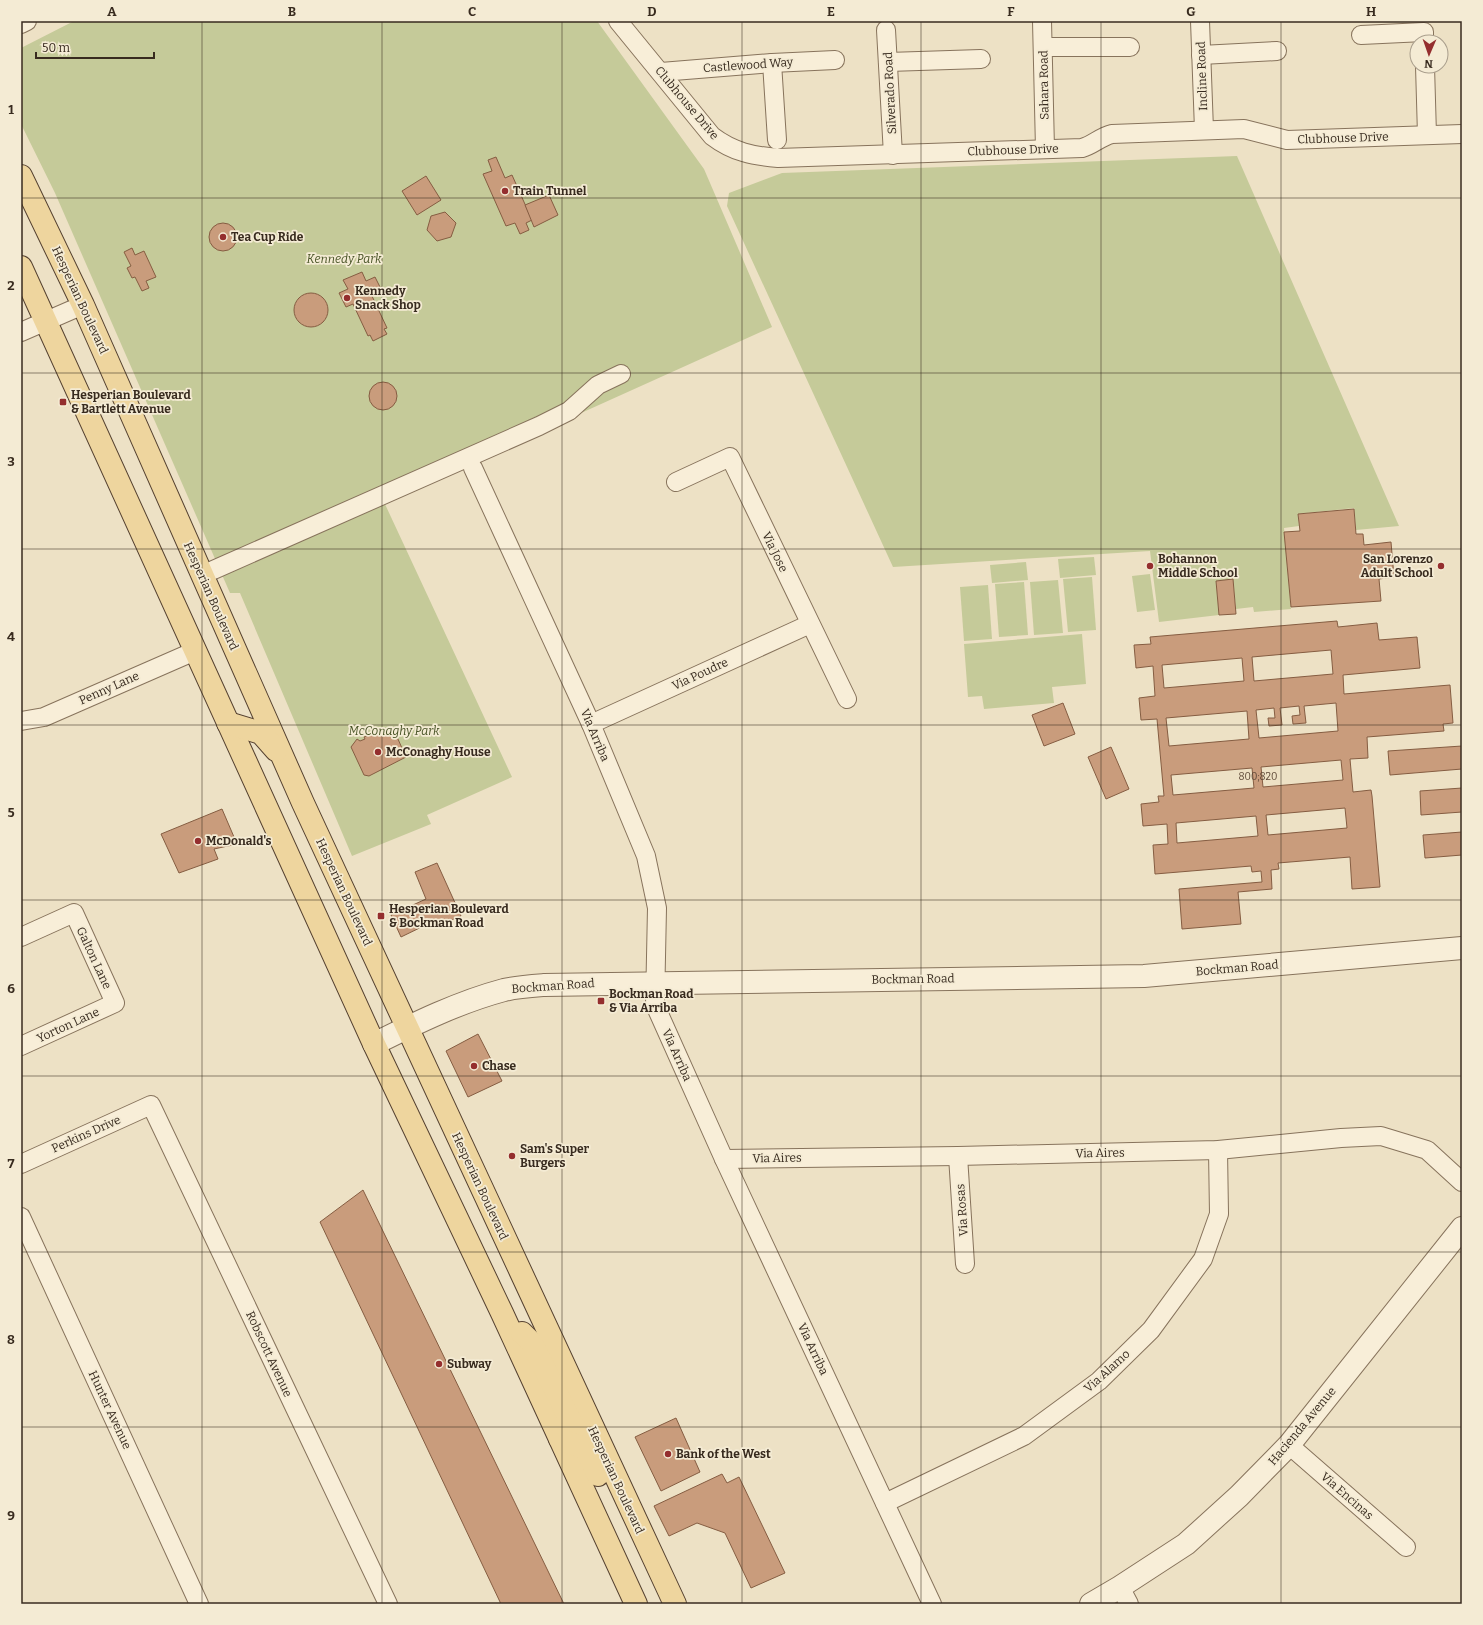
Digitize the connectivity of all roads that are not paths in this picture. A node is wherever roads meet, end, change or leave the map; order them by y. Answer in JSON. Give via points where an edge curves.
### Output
{"nodes":[{"id":1,"x":27,"y":21,"type":"edge"},
{"id":2,"x":618,"y":21,"type":"edge"},
{"id":3,"x":1042,"y":21,"type":"edge"},
{"id":4,"x":1200,"y":21,"type":"edge"},
{"id":5,"x":21,"y":24,"type":"edge"},
{"id":6,"x":886,"y":30,"type":"dead end"},
{"id":7,"x":1360,"y":34,"type":"dead end"},
{"id":8,"x":1409,"y":36,"type":"edge"},
{"id":9,"x":1130,"y":47,"type":"dead end"},
{"id":10,"x":1043,"y":48,"type":"junction"},
{"id":11,"x":1277,"y":52,"type":"dead end"},
{"id":12,"x":1201,"y":55,"type":"junction"},
{"id":13,"x":981,"y":59,"type":"dead end"},
{"id":14,"x":835,"y":60,"type":"dead end"},
{"id":15,"x":888,"y":62,"type":"junction"},
{"id":16,"x":772,"y":63,"type":"junction"},
{"id":17,"x":661,"y":72,"type":"junction"},
{"id":18,"x":1425,"y":74,"type":"edge"},
{"id":19,"x":1204,"y":130,"type":"junction"},
{"id":20,"x":1462,"y":134,"type":"edge"},
{"id":21,"x":1427,"y":135,"type":"junction"},
{"id":22,"x":777,"y":140,"type":"dead end"},
{"id":23,"x":1045,"y":149,"type":"junction"},
{"id":24,"x":893,"y":155,"type":"junction"},
{"id":25,"x":21,"y":176,"type":"edge"},
{"id":26,"x":21,"y":267,"type":"edge"},
{"id":27,"x":83,"y":305,"type":"junction"},
{"id":28,"x":45,"y":322,"type":"junction"},
{"id":29,"x":21,"y":332,"type":"edge"},
{"id":30,"x":621,"y":374,"type":"dead end"},
{"id":31,"x":473,"y":468,"type":"dead end"},
{"id":32,"x":676,"y":482,"type":"dead end"},
{"id":33,"x":202,"y":574,"type":"junction"},
{"id":34,"x":810,"y":624,"type":"junction"},
{"id":35,"x":195,"y":651,"type":"junction"},
{"id":36,"x":847,"y":699,"type":"dead end"},
{"id":37,"x":21,"y":721,"type":"edge"},
{"id":38,"x":228,"y":724,"type":"junction"},
{"id":39,"x":591,"y":724,"type":"junction"},
{"id":40,"x":284,"y":759,"type":"junction"},
{"id":41,"x":21,"y":937,"type":"edge"},
{"id":42,"x":1462,"y":948,"type":"edge"},
{"id":43,"x":655,"y":982,"type":"junction"},
{"id":44,"x":115,"y":1003,"type":"joint"},
{"id":45,"x":407,"y":1028,"type":"junction"},
{"id":46,"x":374,"y":1044,"type":"junction"},
{"id":47,"x":21,"y":1046,"type":"edge"},
{"id":48,"x":151,"y":1105,"type":"joint"},
{"id":49,"x":1218,"y":1150,"type":"junction"},
{"id":50,"x":958,"y":1156,"type":"junction"},
{"id":51,"x":724,"y":1159,"type":"junction"},
{"id":52,"x":21,"y":1164,"type":"edge"},
{"id":53,"x":1462,"y":1182,"type":"edge"},
{"id":54,"x":21,"y":1217,"type":"edge"},
{"id":55,"x":1462,"y":1228,"type":"edge"},
{"id":56,"x":965,"y":1264,"type":"dead end"},
{"id":57,"x":502,"y":1313,"type":"junction"},
{"id":58,"x":595,"y":1433,"type":"junction"},
{"id":59,"x":560,"y":1440,"type":"junction"},
{"id":60,"x":1289,"y":1445,"type":"junction"},
{"id":61,"x":885,"y":1503,"type":"junction"},
{"id":62,"x":647,"y":1545,"type":"junction"},
{"id":63,"x":1406,"y":1547,"type":"dead end"},
{"id":64,"x":1124,"y":1596,"type":"edge"},
{"id":65,"x":199,"y":1604,"type":"edge"},
{"id":66,"x":388,"y":1604,"type":"edge"},
{"id":67,"x":636,"y":1604,"type":"edge"},
{"id":68,"x":674,"y":1604,"type":"edge"},
{"id":69,"x":932,"y":1604,"type":"edge"},
{"id":70,"x":1091,"y":1604,"type":"edge"}],
"edges":[{"from":1,"to":5,"type":"street"},
{"from":2,"to":17,"type":"street","name":"Clubhouse Drive"},
{"from":3,"to":10,"type":"street","name":"Sahara Road"},
{"from":4,"to":12,"type":"street","name":"Incline Road"},
{"from":6,"to":15,"type":"street","name":"Silverado Road"},
{"from":7,"to":8,"type":"street"},
{"from":9,"to":10,"type":"street"},
{"from":10,"to":23,"type":"street","name":"Sahara Road"},
{"from":11,"to":12,"type":"street"},
{"from":12,"to":19,"type":"street","name":"Incline Road"},
{"from":13,"to":15,"type":"street"},
{"from":14,"to":16,"type":"street","name":"Castlewood Way"},
{"from":15,"to":24,"type":"street","name":"Silverado Road"},
{"from":16,"to":17,"type":"street","name":"Castlewood Way"},
{"from":16,"to":22,"type":"street"},
{"from":17,"to":24,"type":"street","name":"Clubhouse Drive","via":[[712,136],[739,152],[778,158]]},
{"from":18,"to":21,"type":"street"},
{"from":19,"to":21,"type":"street","name":"Clubhouse Drive","via":[[1244,128],[1287,140]]},
{"from":19,"to":23,"type":"street","name":"Clubhouse Drive","via":[[1112,134],[1082,148]]},
{"from":20,"to":21,"type":"street","name":"Clubhouse Drive"},
{"from":23,"to":24,"type":"street","name":"Clubhouse Drive"},
{"from":25,"to":27,"type":"main road","name":"Hesperian Boulevard"},
{"from":26,"to":28,"type":"main road"},
{"from":27,"to":28,"type":"street"},
{"from":27,"to":33,"type":"main road","name":"Hesperian Boulevard"},
{"from":28,"to":29,"type":"street"},
{"from":28,"to":35,"type":"main road"},
{"from":30,"to":33,"type":"street","via":[[598,385],[569,411],[539,426]]},
{"from":31,"to":39,"type":"street","name":"Via Arriba"},
{"from":32,"to":34,"type":"street","name":"Via Jose","via":[[730,457]]},
{"from":33,"to":40,"type":"main road","name":"Hesperian Boulevard"},
{"from":34,"to":36,"type":"street","name":"Via Jose"},
{"from":34,"to":39,"type":"street","name":"Via Poudre"},
{"from":35,"to":37,"type":"street","name":"Penny Lane","via":[[44,717]]},
{"from":35,"to":38,"type":"main road"},
{"from":38,"to":40,"type":"main road","via":[[261,733]]},
{"from":38,"to":46,"type":"main road"},
{"from":39,"to":43,"type":"street","name":"Via Arriba","via":[[646,856],[657,908]]},
{"from":40,"to":45,"type":"main road","name":"Hesperian Boulevard"},
{"from":41,"to":44,"type":"street","name":"Galton Lane","via":[[74,913]]},
{"from":42,"to":43,"type":"street","name":"Bockman Road","via":[[1144,976]]},
{"from":43,"to":45,"type":"street","name":"Bockman Road","via":[[544,985],[506,990],[436,1014]]},
{"from":43,"to":51,"type":"street","name":"Via Arriba","via":[[655,1005]]},
{"from":44,"to":47,"type":"street","name":"Yorton Lane"},
{"from":45,"to":46,"type":"street","name":"Bockman Road"},
{"from":45,"to":58,"type":"main road","name":"Hesperian Boulevard"},
{"from":46,"to":57,"type":"main road"},
{"from":48,"to":52,"type":"street","name":"Perkins Drive"},
{"from":48,"to":66,"type":"street","name":"Robscott Avenue"},
{"from":49,"to":50,"type":"street","name":"Via Aires"},
{"from":49,"to":53,"type":"street","name":"Via Aires","via":[[1381,1136],[1427,1150]]},
{"from":49,"to":61,"type":"street","name":"Via Alamo","via":[[1219,1214],[1203,1259],[1151,1330],[1099,1381],[1024,1436]]},
{"from":50,"to":51,"type":"street","name":"Via Aires"},
{"from":50,"to":56,"type":"street","name":"Via Rosas"},
{"from":51,"to":61,"type":"street","name":"Via Arriba"},
{"from":54,"to":65,"type":"street","name":"Hunter Avenue"},
{"from":55,"to":60,"type":"street","name":"Hacienda Avenue"},
{"from":57,"to":58,"type":"main road","via":[[532,1342],[575,1430]]},
{"from":57,"to":59,"type":"main road"},
{"from":58,"to":62,"type":"main road","name":"Hesperian Boulevard"},
{"from":59,"to":62,"type":"main road","via":[[586,1449],[617,1517]]},
{"from":59,"to":67,"type":"main road"},
{"from":60,"to":63,"type":"street","name":"Via Encinas"},
{"from":60,"to":64,"type":"street","name":"Hacienda Avenue","via":[[1239,1496]]},
{"from":61,"to":69,"type":"street","name":"Via Arriba"},
{"from":62,"to":68,"type":"main road","name":"Hesperian Boulevard"},
{"from":64,"to":70,"type":"street","name":"Hacienda Avenue"}]}
